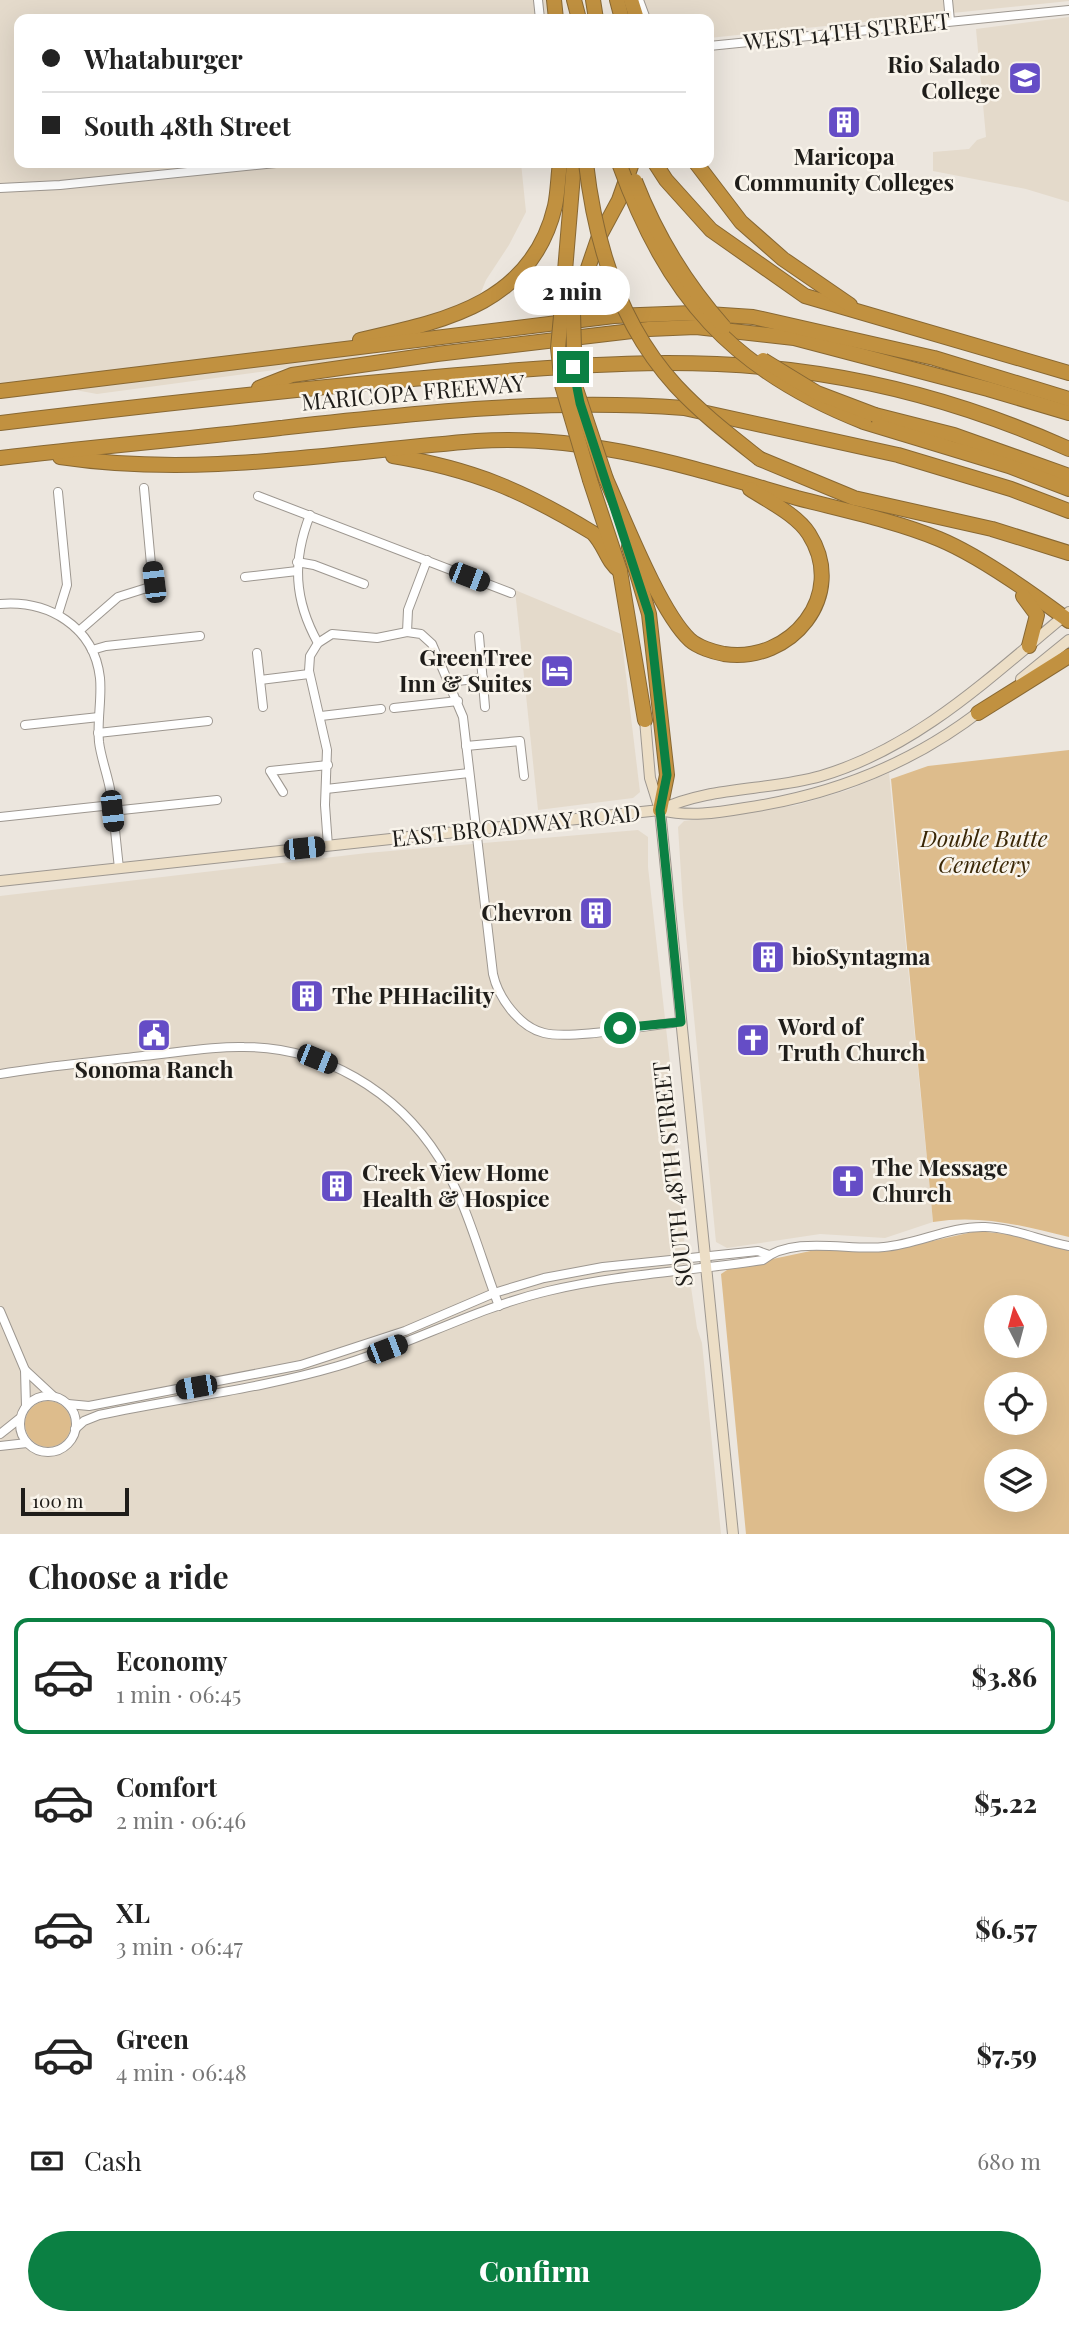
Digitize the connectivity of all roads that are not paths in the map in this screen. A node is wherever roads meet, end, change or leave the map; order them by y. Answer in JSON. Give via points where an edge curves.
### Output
{"nodes":[{"id":1,"x":948,"y":0,"type":"edge"},
{"id":2,"x":1069,"y":10,"type":"edge"},
{"id":3,"x":950,"y":21,"type":"junction"},
{"id":4,"x":714,"y":45,"type":"edge"},
{"id":5,"x":227,"y":168,"type":"edge"},
{"id":6,"x":559,"y":168,"type":"edge"},
{"id":7,"x":574,"y":168,"type":"edge"},
{"id":8,"x":587,"y":168,"type":"edge"},
{"id":9,"x":621,"y":168,"type":"edge"},
{"id":10,"x":629,"y":168,"type":"edge"},
{"id":11,"x":632,"y":168,"type":"edge"},
{"id":12,"x":658,"y":168,"type":"edge"},
{"id":13,"x":699,"y":168,"type":"edge"},
{"id":14,"x":0,"y":188,"type":"edge"},
{"id":15,"x":853,"y":309,"type":"junction"},
{"id":16,"x":290,"y":355,"type":"junction"},
{"id":17,"x":1069,"y":373,"type":"edge"},
{"id":18,"x":0,"y":391,"type":"edge"},
{"id":19,"x":245,"y":394,"type":"junction"},
{"id":20,"x":1069,"y":399,"type":"edge"},
{"id":21,"x":1069,"y":414,"type":"edge"},
{"id":22,"x":869,"y":418,"type":"junction"},
{"id":23,"x":0,"y":423,"type":"edge"},
{"id":24,"x":1069,"y":449,"type":"edge"},
{"id":25,"x":371,"y":453,"type":"junction"},
{"id":26,"x":38,"y":454,"type":"junction"},
{"id":27,"x":0,"y":458,"type":"edge"},
{"id":28,"x":1069,"y":476,"type":"edge"},
{"id":29,"x":606,"y":479,"type":"junction"},
{"id":30,"x":736,"y":480,"type":"junction"},
{"id":31,"x":144,"y":488,"type":"dead end"},
{"id":32,"x":1069,"y":489,"type":"edge"},
{"id":33,"x":58,"y":492,"type":"dead end"},
{"id":34,"x":258,"y":496,"type":"dead end"},
{"id":35,"x":1069,"y":512,"type":"edge"},
{"id":36,"x":310,"y":515,"type":"junction"},
{"id":37,"x":1069,"y":553,"type":"edge"},
{"id":38,"x":427,"y":560,"type":"junction"},
{"id":39,"x":297,"y":567,"type":"junction"},
{"id":40,"x":620,"y":571,"type":"junction"},
{"id":41,"x":245,"y":577,"type":"dead end"},
{"id":42,"x":1010,"y":582,"type":"junction"},
{"id":43,"x":364,"y":584,"type":"dead end"},
{"id":44,"x":511,"y":593,"type":"dead end"},
{"id":45,"x":0,"y":604,"type":"edge"},
{"id":46,"x":58,"y":614,"type":"junction"},
{"id":47,"x":1067,"y":617,"type":"edge"},
{"id":48,"x":79,"y":631,"type":"junction"},
{"id":49,"x":407,"y":632,"type":"junction"},
{"id":50,"x":200,"y":636,"type":"dead end"},
{"id":51,"x":479,"y":636,"type":"dead end"},
{"id":52,"x":1069,"y":640,"type":"edge"},
{"id":53,"x":318,"y":643,"type":"junction"},
{"id":54,"x":1029,"y":646,"type":"junction"},
{"id":55,"x":92,"y":650,"type":"junction"},
{"id":56,"x":257,"y":653,"type":"dead end"},
{"id":57,"x":1069,"y":656,"type":"edge"},
{"id":58,"x":309,"y":674,"type":"junction"},
{"id":59,"x":483,"y":678,"type":"junction"},
{"id":60,"x":260,"y":680,"type":"junction"},
{"id":61,"x":449,"y":682,"type":"junction"},
{"id":62,"x":458,"y":701,"type":"junction"},
{"id":63,"x":263,"y":707,"type":"dead end"},
{"id":64,"x":485,"y":707,"type":"dead end"},
{"id":65,"x":394,"y":708,"type":"dead end"},
{"id":66,"x":381,"y":709,"type":"dead end"},
{"id":67,"x":978,"y":713,"type":"junction"},
{"id":68,"x":321,"y":716,"type":"junction"},
{"id":69,"x":99,"y":717,"type":"junction"},
{"id":70,"x":645,"y":720,"type":"joint"},
{"id":71,"x":208,"y":721,"type":"dead end"},
{"id":72,"x":25,"y":725,"type":"dead end"},
{"id":73,"x":98,"y":733,"type":"junction"},
{"id":74,"x":466,"y":746,"type":"junction"},
{"id":75,"x":328,"y":765,"type":"junction"},
{"id":76,"x":469,"y":773,"type":"junction"},
{"id":77,"x":524,"y":776,"type":"dead end"},
{"id":78,"x":326,"y":789,"type":"junction"},
{"id":79,"x":283,"y":792,"type":"dead end"},
{"id":80,"x":217,"y":800,"type":"dead end"},
{"id":81,"x":112,"y":808,"type":"junction"},
{"id":82,"x":660,"y":810,"type":"junction"},
{"id":83,"x":0,"y":817,"type":"edge"},
{"id":84,"x":477,"y":830,"type":"junction"},
{"id":85,"x":328,"y":846,"type":"junction"},
{"id":86,"x":118,"y":868,"type":"junction"},
{"id":87,"x":0,"y":881,"type":"edge"},
{"id":88,"x":681,"y":1022,"type":"junction"},
{"id":89,"x":0,"y":1074,"type":"edge"},
{"id":90,"x":1069,"y":1246,"type":"edge"},
{"id":91,"x":769,"y":1255,"type":"junction"},
{"id":92,"x":704,"y":1257,"type":"junction"},
{"id":93,"x":706,"y":1270,"type":"junction"},
{"id":94,"x":494,"y":1293,"type":"junction"},
{"id":95,"x":499,"y":1306,"type":"junction"},
{"id":96,"x":0,"y":1311,"type":"edge"},
{"id":97,"x":25,"y":1370,"type":"junction"},
{"id":98,"x":196,"y":1387,"type":"junction"},
{"id":99,"x":53,"y":1396,"type":"junction"},
{"id":100,"x":68,"y":1404,"type":"junction"},
{"id":101,"x":26,"y":1406,"type":"junction"},
{"id":102,"x":135,"y":1408,"type":"junction"},
{"id":103,"x":20,"y":1416,"type":"junction"},
{"id":104,"x":75,"y":1429,"type":"junction"},
{"id":105,"x":0,"y":1434,"type":"edge"},
{"id":106,"x":27,"y":1443,"type":"junction"},
{"id":107,"x":0,"y":1446,"type":"edge"},
{"id":108,"x":733,"y":1534,"type":"edge"}],
"edges":[{"from":1,"to":3,"type":"street"},
{"from":2,"to":3,"type":"street","name":"WEST 14TH STREET"},
{"from":3,"to":4,"type":"street","name":"WEST 14TH STREET"},
{"from":5,"to":14,"type":"street"},
{"from":6,"to":16,"type":"highway","via":[[555,206],[542,239],[518,275],[475,308],[429,324]]},
{"from":7,"to":40,"type":"highway","name":"SOUTH 48TH STREET","bridge":true,"via":[[558,348],[562,385]]},
{"from":8,"to":37,"type":"highway","bridge":true,"via":[[593,224],[639,337],[675,385],[712,421],[760,459],[854,498],[992,529]]},
{"from":9,"to":22,"type":"highway","bridge":true,"via":[[656,251],[682,292],[723,338],[782,384],[823,406]]},
{"from":10,"to":29,"type":"highway","name":"SOUTH 48TH STREET","bridge":true,"via":[[573,312],[575,386]]},
{"from":11,"to":22,"type":"highway","bridge":true,"via":[[657,233],[685,280],[723,326],[761,359]]},
{"from":12,"to":15,"type":"highway","via":[[711,230],[805,296]]},
{"from":13,"to":15,"type":"highway","via":[[741,222]]},
{"from":15,"to":17,"type":"highway"},
{"from":16,"to":18,"type":"highway"},
{"from":16,"to":20,"type":"highway","via":[[614,316],[693,313],[753,317],[934,358]]},
{"from":19,"to":21,"type":"highway","via":[[292,375],[649,329],[696,327],[794,338]]},
{"from":19,"to":23,"type":"highway","name":"MARICOPA FREEWAY"},
{"from":19,"to":24,"type":"highway","name":"MARICOPA FREEWAY","via":[[522,369],[720,365],[819,374],[884,388],[983,415]]},
{"from":22,"to":28,"type":"highway","via":[[954,435]]},
{"from":22,"to":32,"type":"highway"},
{"from":25,"to":26,"type":"highway","via":[[215,467],[107,464]]},
{"from":25,"to":30,"type":"highway","via":[[478,441],[573,443],[668,460]]},
{"from":25,"to":40,"type":"highway","via":[[434,464],[524,493],[593,534],[612,566]]},
{"from":26,"to":27,"type":"highway","name":"MARICOPA FREEWAY"},
{"from":26,"to":35,"type":"highway","name":"MARICOPA FREEWAY","via":[[484,408],[587,403],[684,408],[898,455]]},
{"from":29,"to":30,"type":"highway","via":[[671,615],[690,641],[714,652],[744,657],[773,650],[794,637],[810,616],[821,571],[808,532]]},
{"from":29,"to":82,"type":"highway","name":"SOUTH 48TH STREET","via":[[649,614],[667,775]]},
{"from":30,"to":42,"type":"highway","via":[[939,539]]},
{"from":31,"to":48,"type":"street","via":[[153,586],[118,597]]},
{"from":33,"to":46,"type":"street","via":[[67,585]]},
{"from":34,"to":36,"type":"street"},
{"from":36,"to":38,"type":"street"},
{"from":36,"to":39,"type":"street"},
{"from":38,"to":44,"type":"street"},
{"from":38,"to":49,"type":"street","via":[[408,610]]},
{"from":39,"to":41,"type":"street"},
{"from":39,"to":43,"type":"street","via":[[314,565]]},
{"from":39,"to":53,"type":"street","via":[[302,608]]},
{"from":40,"to":70,"type":"highway","name":"SOUTH 48TH STREET"},
{"from":42,"to":47,"type":"highway"},
{"from":42,"to":54,"type":"highway","via":[[1037,615]]},
{"from":45,"to":46,"type":"street","via":[[30,604]]},
{"from":46,"to":48,"type":"street"},
{"from":47,"to":54,"type":"main road"},
{"from":48,"to":55,"type":"street"},
{"from":49,"to":53,"type":"street","via":[[372,638],[336,633]]},
{"from":49,"to":61,"type":"street","via":[[430,641]]},
{"from":50,"to":55,"type":"street"},
{"from":51,"to":59,"type":"street"},
{"from":52,"to":67,"type":"main road","name":"EAST BROADWAY ROAD"},
{"from":53,"to":58,"type":"street","via":[[309,660]]},
{"from":54,"to":82,"type":"main road","via":[[951,709],[865,760],[794,783],[683,799]]},
{"from":55,"to":69,"type":"street","via":[[100,678]]},
{"from":56,"to":60,"type":"street"},
{"from":57,"to":67,"type":"highway"},
{"from":58,"to":60,"type":"street"},
{"from":58,"to":68,"type":"street"},
{"from":59,"to":61,"type":"street"},
{"from":59,"to":64,"type":"street"},
{"from":60,"to":63,"type":"street"},
{"from":61,"to":62,"type":"street"},
{"from":62,"to":65,"type":"street"},
{"from":62,"to":74,"type":"street"},
{"from":66,"to":68,"type":"street"},
{"from":67,"to":82,"type":"main road","name":"EAST BROADWAY ROAD","via":[[903,761],[810,796],[683,816]]},
{"from":68,"to":75,"type":"street"},
{"from":69,"to":72,"type":"street"},
{"from":69,"to":73,"type":"street"},
{"from":70,"to":82,"type":"main road","name":"SOUTH 48TH STREET","via":[[650,778]]},
{"from":71,"to":73,"type":"street"},
{"from":73,"to":81,"type":"street"},
{"from":74,"to":76,"type":"street"},
{"from":74,"to":77,"type":"street","via":[[520,741]]},
{"from":75,"to":78,"type":"street"},
{"from":75,"to":79,"type":"street","via":[[270,771]]},
{"from":76,"to":78,"type":"street"},
{"from":76,"to":84,"type":"street"},
{"from":78,"to":85,"type":"street"},
{"from":80,"to":81,"type":"street"},
{"from":81,"to":83,"type":"street"},
{"from":81,"to":86,"type":"street"},
{"from":82,"to":84,"type":"main road","name":"EAST BROADWAY ROAD"},
{"from":82,"to":88,"type":"main road","name":"SOUTH 48TH STREET"},
{"from":84,"to":85,"type":"main road","name":"EAST BROADWAY ROAD"},
{"from":84,"to":88,"type":"street","via":[[496,987],[517,1016],[537,1030],[558,1035]]},
{"from":85,"to":86,"type":"main road","name":"EAST BROADWAY ROAD"},
{"from":86,"to":87,"type":"main road","name":"EAST BROADWAY ROAD"},
{"from":88,"to":92,"type":"main road","name":"SOUTH 48TH STREET"},
{"from":89,"to":94,"type":"street","via":[[245,1046],[291,1052],[342,1069],[379,1091],[428,1141],[453,1188]]},
{"from":90,"to":91,"type":"street","via":[[1011,1230],[976,1227],[882,1248],[821,1245]]},
{"from":91,"to":92,"type":"street","via":[[758,1251]]},
{"from":91,"to":93,"type":"street"},
{"from":92,"to":93,"type":"main road","name":"SOUTH 48TH STREET"},
{"from":92,"to":94,"type":"street","via":[[585,1270]]},
{"from":93,"to":95,"type":"street","via":[[578,1284]]},
{"from":93,"to":108,"type":"main road","name":"SOUTH 48TH STREET"},
{"from":94,"to":95,"type":"street"},
{"from":94,"to":98,"type":"street","via":[[360,1347],[281,1370]]},
{"from":95,"to":102,"type":"street","via":[[364,1358],[303,1376]]},
{"from":96,"to":97,"type":"street"},
{"from":97,"to":99,"type":"street"},
{"from":97,"to":101,"type":"street"},
{"from":98,"to":100,"type":"street","via":[[89,1406]]},
{"from":98,"to":102,"type":"street"},
{"from":99,"to":100,"type":"street"},
{"from":99,"to":101,"type":"street","via":[[37,1398]]},
{"from":100,"to":104,"type":"street","via":[[75,1416]]},
{"from":101,"to":103,"type":"street"},
{"from":102,"to":104,"type":"street","via":[[93,1417]]},
{"from":103,"to":105,"type":"street"},
{"from":103,"to":106,"type":"street","via":[[20,1431]]},
{"from":104,"to":106,"type":"street","via":[[70,1442],[56,1451],[39,1451]]},
{"from":106,"to":107,"type":"street"}]}
